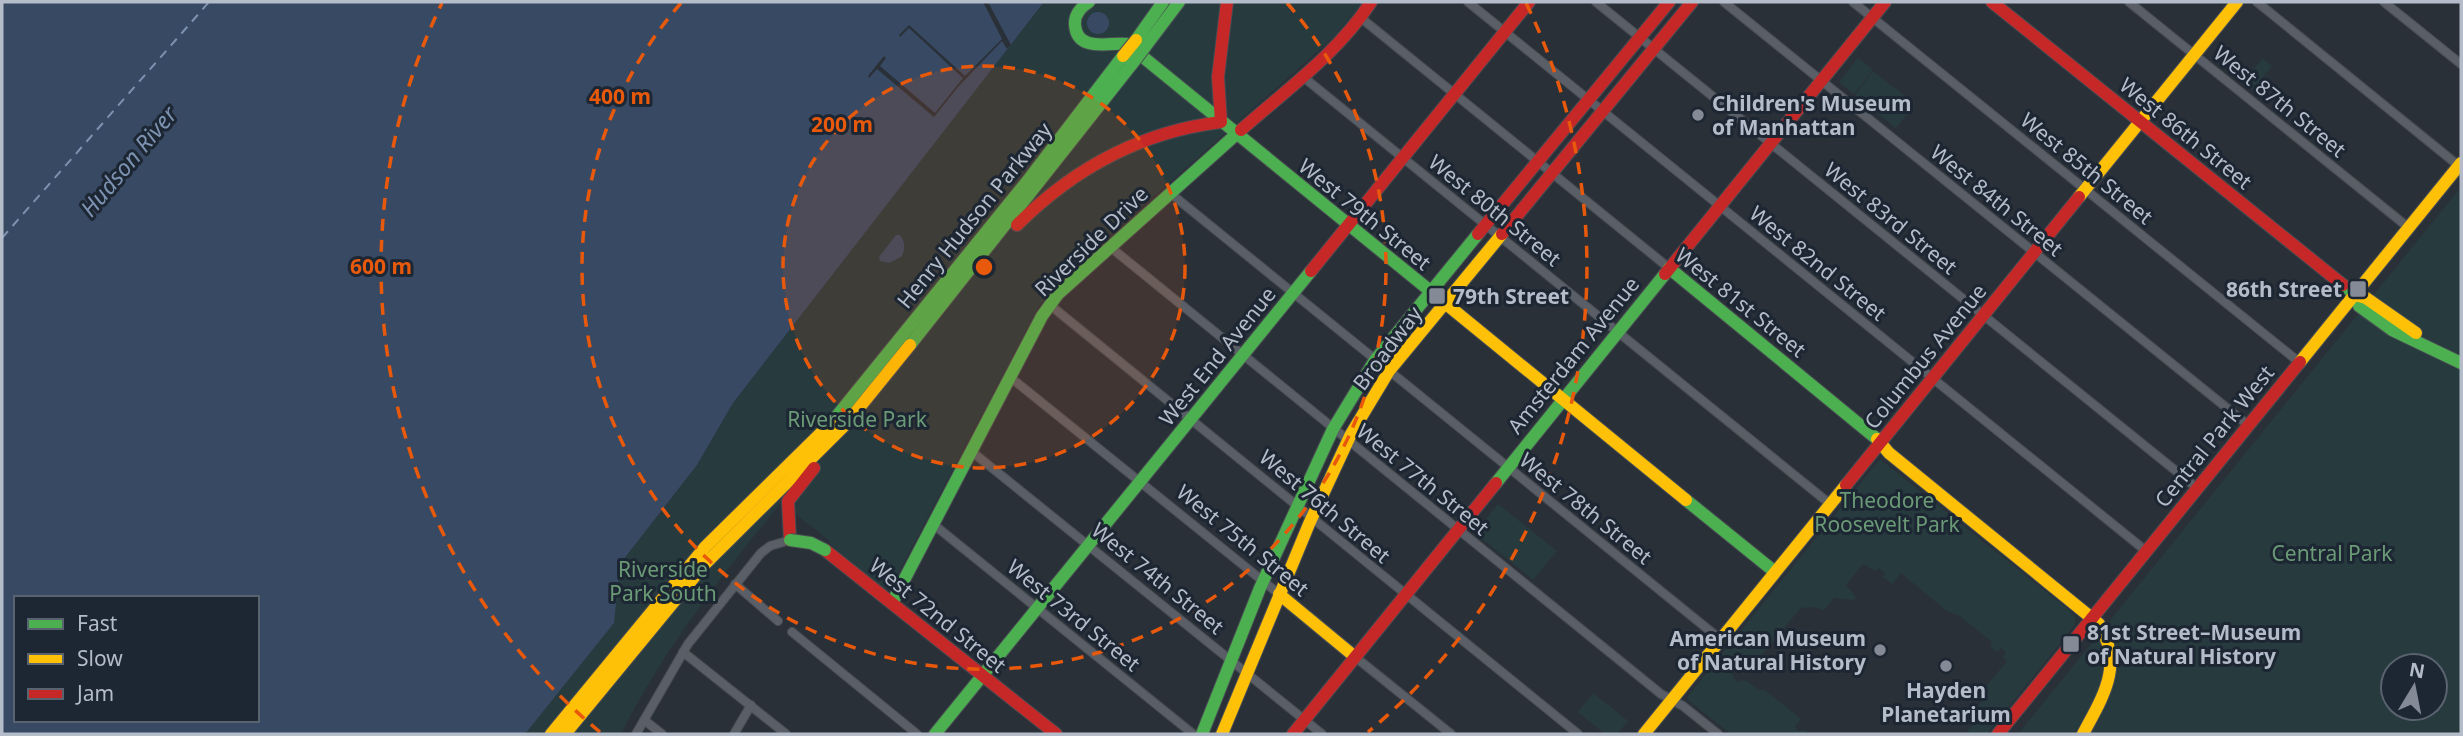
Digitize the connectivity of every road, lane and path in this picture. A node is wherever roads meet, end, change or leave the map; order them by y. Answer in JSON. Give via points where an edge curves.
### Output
{"nodes":[{"id":1,"x":1089,"y":2,"type":"edge"},
{"id":2,"x":1163,"y":2,"type":"edge"},
{"id":3,"x":1179,"y":2,"type":"edge"},
{"id":4,"x":1227,"y":2,"type":"edge"},
{"id":5,"x":1371,"y":2,"type":"edge"},
{"id":6,"x":1468,"y":2,"type":"edge"},
{"id":7,"x":1528,"y":2,"type":"edge"},
{"id":8,"x":1596,"y":2,"type":"edge"},
{"id":9,"x":1669,"y":2,"type":"edge"},
{"id":10,"x":1692,"y":2,"type":"edge"},
{"id":11,"x":1724,"y":2,"type":"edge"},
{"id":12,"x":1853,"y":2,"type":"edge"},
{"id":13,"x":1885,"y":2,"type":"edge"},
{"id":14,"x":1993,"y":2,"type":"edge"},
{"id":15,"x":2129,"y":2,"type":"edge"},
{"id":16,"x":2237,"y":2,"type":"edge"},
{"id":17,"x":2257,"y":2,"type":"edge"},
{"id":18,"x":2384,"y":2,"type":"edge"},
{"id":19,"x":1872,"y":17,"type":"junction"},
{"id":20,"x":1360,"y":19,"type":"junction"},
{"id":21,"x":1504,"y":31,"type":"junction"},
{"id":22,"x":1639,"y":37,"type":"junction"},
{"id":23,"x":1654,"y":49,"type":"junction"},
{"id":24,"x":1133,"y":50,"type":"junction"},
{"id":25,"x":2194,"y":54,"type":"junction"},
{"id":26,"x":2461,"y":64,"type":"edge"},
{"id":27,"x":1302,"y":76,"type":"junction"},
{"id":28,"x":1821,"y":80,"type":"junction"},
{"id":29,"x":1454,"y":94,"type":"junction"},
{"id":30,"x":1588,"y":99,"type":"junction"},
{"id":31,"x":1603,"y":111,"type":"junction"},
{"id":32,"x":1221,"y":122,"type":"junction"},
{"id":33,"x":2141,"y":122,"type":"junction"},
{"id":34,"x":1236,"y":135,"type":"junction"},
{"id":35,"x":1770,"y":143,"type":"junction"},
{"id":36,"x":1402,"y":157,"type":"junction"},
{"id":37,"x":1536,"y":161,"type":"junction"},
{"id":38,"x":2460,"y":164,"type":"edge"},
{"id":39,"x":1552,"y":174,"type":"junction"},
{"id":40,"x":2085,"y":190,"type":"junction"},
{"id":41,"x":1170,"y":193,"type":"junction"},
{"id":42,"x":1720,"y":205,"type":"junction"},
{"id":43,"x":1348,"y":225,"type":"junction"},
{"id":44,"x":1484,"y":225,"type":"junction"},
{"id":45,"x":2409,"y":228,"type":"junction"},
{"id":46,"x":1500,"y":237,"type":"junction"},
{"id":47,"x":1109,"y":246,"type":"junction"},
{"id":48,"x":2034,"y":252,"type":"junction"},
{"id":49,"x":984,"y":254,"type":"junction"},
{"id":50,"x":1669,"y":268,"type":"junction"},
{"id":51,"x":1429,"y":292,"type":"junction"},
{"id":52,"x":1292,"y":293,"type":"junction"},
{"id":53,"x":2355,"y":296,"type":"junction"},
{"id":54,"x":1049,"y":304,"type":"junction"},
{"id":55,"x":1445,"y":304,"type":"junction"},
{"id":56,"x":1983,"y":315,"type":"junction"},
{"id":57,"x":1617,"y":332,"type":"junction"},
{"id":58,"x":1242,"y":355,"type":"junction"},
{"id":59,"x":1375,"y":360,"type":"junction"},
{"id":60,"x":2299,"y":362,"type":"junction"},
{"id":61,"x":2461,"y":363,"type":"edge"},
{"id":62,"x":1389,"y":371,"type":"junction"},
{"id":63,"x":1010,"y":377,"type":"junction"},
{"id":64,"x":1933,"y":377,"type":"junction"},
{"id":65,"x":1562,"y":399,"type":"junction"},
{"id":66,"x":1191,"y":419,"type":"junction"},
{"id":67,"x":2248,"y":425,"type":"junction"},
{"id":68,"x":1334,"y":429,"type":"junction"},
{"id":69,"x":1348,"y":441,"type":"junction"},
{"id":70,"x":1880,"y":443,"type":"junction"},
{"id":71,"x":971,"y":451,"type":"junction"},
{"id":72,"x":816,"y":453,"type":"junction"},
{"id":73,"x":1507,"y":467,"type":"junction"},
{"id":74,"x":1140,"y":482,"type":"junction"},
{"id":75,"x":2197,"y":488,"type":"junction"},
{"id":76,"x":1830,"y":504,"type":"junction"},
{"id":77,"x":1298,"y":505,"type":"junction"},
{"id":78,"x":1312,"y":517,"type":"junction"},
{"id":79,"x":933,"y":524,"type":"junction"},
{"id":80,"x":1457,"y":529,"type":"junction"},
{"id":81,"x":790,"y":540,"type":"junction"},
{"id":82,"x":1088,"y":545,"type":"junction"},
{"id":83,"x":2146,"y":551,"type":"junction"},
{"id":84,"x":1775,"y":572,"type":"junction"},
{"id":85,"x":1263,"y":582,"type":"junction"},
{"id":86,"x":738,"y":587,"type":"junction"},
{"id":87,"x":1279,"y":594,"type":"junction"},
{"id":88,"x":1404,"y":594,"type":"junction"},
{"id":89,"x":892,"y":603,"type":"junction"},
{"id":90,"x":1037,"y":608,"type":"junction"},
{"id":91,"x":2093,"y":619,"type":"junction"},
{"id":92,"x":778,"y":621,"type":"dead end"},
{"id":93,"x":792,"y":632,"type":"dead end"},
{"id":94,"x":1720,"y":639,"type":"junction"},
{"id":95,"x":687,"y":655,"type":"junction"},
{"id":96,"x":1354,"y":656,"type":"junction"},
{"id":97,"x":1231,"y":660,"type":"junction"},
{"id":98,"x":1247,"y":673,"type":"junction"},
{"id":99,"x":983,"y":676,"type":"junction"},
{"id":100,"x":1671,"y":699,"type":"junction"},
{"id":101,"x":751,"y":705,"type":"junction"},
{"id":102,"x":644,"y":720,"type":"junction"},
{"id":103,"x":1304,"y":720,"type":"junction"},
{"id":104,"x":551,"y":734,"type":"edge"},
{"id":105,"x":565,"y":734,"type":"edge"},
{"id":106,"x":636,"y":734,"type":"edge"},
{"id":107,"x":662,"y":734,"type":"edge"},
{"id":108,"x":734,"y":734,"type":"edge"},
{"id":109,"x":786,"y":734,"type":"edge"},
{"id":110,"x":917,"y":734,"type":"edge"},
{"id":111,"x":935,"y":734,"type":"edge"},
{"id":112,"x":1056,"y":734,"type":"edge"},
{"id":113,"x":1193,"y":734,"type":"edge"},
{"id":114,"x":1202,"y":734,"type":"edge"},
{"id":115,"x":1222,"y":734,"type":"edge"},
{"id":116,"x":1293,"y":734,"type":"edge"},
{"id":117,"x":1322,"y":734,"type":"edge"},
{"id":118,"x":1451,"y":734,"type":"edge"},
{"id":119,"x":1578,"y":734,"type":"edge"},
{"id":120,"x":1644,"y":734,"type":"edge"},
{"id":121,"x":1718,"y":734,"type":"edge"},
{"id":122,"x":1998,"y":734,"type":"edge"},
{"id":123,"x":2083,"y":734,"type":"edge"}],
"edges":[{"from":1,"to":24,"type":"main road","via":[[1075,16],[1079,37],[1094,45],[1113,43]]},
{"from":2,"to":24,"type":"main road","name":"Henry Hudson Parkway"},
{"from":3,"to":24,"type":"main road","name":"Henry Hudson Parkway"},
{"from":4,"to":32,"type":"main road","via":[[1218,73]]},
{"from":5,"to":20,"type":"main road","name":"Riverside Drive"},
{"from":6,"to":21,"type":"street","name":"West 82nd Street"},
{"from":7,"to":21,"type":"main road","name":"West End Avenue"},
{"from":8,"to":22,"type":"street","name":"West 83rd Street"},
{"from":9,"to":22,"type":"main road","name":"Broadway"},
{"from":10,"to":23,"type":"main road","name":"Broadway"},
{"from":11,"to":28,"type":"street","name":"West 84th Street"},
{"from":12,"to":19,"type":"street","name":"West 85th Street"},
{"from":13,"to":19,"type":"main road","name":"Amsterdam Avenue"},
{"from":14,"to":33,"type":"main road","name":"West 86th Street"},
{"from":15,"to":25,"type":"street","name":"West 87th Street"},
{"from":16,"to":25,"type":"main road","name":"Columbus Avenue"},
{"from":17,"to":38,"type":"street"},
{"from":18,"to":26,"type":"street"},
{"from":19,"to":28,"type":"main road","name":"Amsterdam Avenue"},
{"from":19,"to":40,"type":"street","name":"West 85th Street"},
{"from":20,"to":27,"type":"main road","name":"Riverside Drive"},
{"from":20,"to":29,"type":"street","name":"West 81st Street"},
{"from":21,"to":29,"type":"main road","name":"West End Avenue"},
{"from":21,"to":30,"type":"street","name":"West 82nd Street"},
{"from":22,"to":23,"type":"street","name":"West 83rd Street"},
{"from":22,"to":30,"type":"main road","name":"Broadway"},
{"from":23,"to":31,"type":"main road","name":"Broadway"},
{"from":23,"to":35,"type":"street","name":"West 83rd Street"},
{"from":24,"to":32,"type":"main road","name":"West 79th Street"},
{"from":24,"to":49,"type":"main road","name":"Henry Hudson Parkway"},
{"from":24,"to":72,"type":"main road","name":"Henry Hudson Parkway","via":[[831,423]]},
{"from":25,"to":33,"type":"main road","name":"Columbus Avenue"},
{"from":25,"to":45,"type":"street","name":"West 87th Street"},
{"from":27,"to":34,"type":"main road","name":"Riverside Drive"},
{"from":27,"to":36,"type":"street","name":"West 80th Street"},
{"from":28,"to":35,"type":"main road","name":"Amsterdam Avenue"},
{"from":28,"to":48,"type":"street","name":"West 84th Street"},
{"from":29,"to":36,"type":"main road","name":"West End Avenue"},
{"from":29,"to":37,"type":"street","name":"West 81st Street"},
{"from":30,"to":31,"type":"street","name":"West 82nd Street"},
{"from":30,"to":37,"type":"main road","name":"Broadway"},
{"from":31,"to":39,"type":"main road","name":"Broadway"},
{"from":31,"to":42,"type":"street","name":"West 82nd Street"},
{"from":32,"to":34,"type":"main road","name":"West 79th Street"},
{"from":32,"to":49,"type":"main road","via":[[1173,129],[1100,161],[1055,191]]},
{"from":33,"to":40,"type":"main road","name":"Columbus Avenue"},
{"from":33,"to":53,"type":"main road","name":"West 86th Street"},
{"from":34,"to":41,"type":"main road","name":"Riverside Drive"},
{"from":34,"to":43,"type":"main road","name":"West 79th Street"},
{"from":35,"to":42,"type":"main road","name":"Amsterdam Avenue"},
{"from":35,"to":56,"type":"street","name":"West 83rd Street"},
{"from":36,"to":43,"type":"main road","name":"West End Avenue"},
{"from":36,"to":44,"type":"street","name":"West 80th Street"},
{"from":37,"to":39,"type":"street","name":"West 81st Street"},
{"from":37,"to":44,"type":"main road","name":"Broadway"},
{"from":38,"to":45,"type":"main road","name":"Central Park West"},
{"from":39,"to":46,"type":"main road","name":"Broadway"},
{"from":39,"to":50,"type":"street","name":"West 81st Street"},
{"from":40,"to":48,"type":"main road","name":"Columbus Avenue"},
{"from":40,"to":60,"type":"street","name":"West 85th Street"},
{"from":41,"to":47,"type":"main road","name":"Riverside Drive"},
{"from":41,"to":52,"type":"street","name":"West 78th Street"},
{"from":42,"to":50,"type":"main road","name":"Amsterdam Avenue"},
{"from":42,"to":64,"type":"street","name":"West 82nd Street"},
{"from":43,"to":51,"type":"main road","name":"West 79th Street"},
{"from":43,"to":52,"type":"main road","name":"West End Avenue"},
{"from":44,"to":46,"type":"street","name":"West 80th Street"},
{"from":44,"to":51,"type":"main road","name":"Broadway"},
{"from":45,"to":53,"type":"main road","name":"Central Park West"},
{"from":46,"to":55,"type":"main road","name":"Broadway"},
{"from":46,"to":57,"type":"street","name":"West 80th Street"},
{"from":47,"to":54,"type":"main road","name":"Riverside Drive"},
{"from":47,"to":58,"type":"street","name":"West 77th Street"},
{"from":48,"to":56,"type":"main road","name":"Columbus Avenue"},
{"from":48,"to":67,"type":"street","name":"West 84th Street"},
{"from":49,"to":72,"type":"main road","name":"Henry Hudson Parkway","via":[[830,443]]},
{"from":50,"to":57,"type":"main road","name":"Amsterdam Avenue"},
{"from":50,"to":70,"type":"main road","name":"West 81st Street"},
{"from":51,"to":55,"type":"main road","name":"West 79th Street"},
{"from":51,"to":59,"type":"main road","name":"Broadway"},
{"from":52,"to":58,"type":"main road","name":"West End Avenue"},
{"from":52,"to":59,"type":"street","name":"West 78th Street"},
{"from":53,"to":60,"type":"main road","name":"Central Park West"},
{"from":53,"to":61,"type":"main road","name":"West 86th Street","via":[[2366,298]]},
{"from":54,"to":63,"type":"main road","name":"Riverside Drive"},
{"from":54,"to":66,"type":"street","name":"West 76th Street"},
{"from":55,"to":62,"type":"main road","name":"Broadway"},
{"from":55,"to":65,"type":"main road","name":"West 79th Street"},
{"from":56,"to":64,"type":"main road","name":"Columbus Avenue"},
{"from":56,"to":75,"type":"street","name":"West 83rd Street"},
{"from":57,"to":65,"type":"main road","name":"Amsterdam Avenue"},
{"from":57,"to":76,"type":"street","name":"West 80th Street"},
{"from":58,"to":66,"type":"main road","name":"West End Avenue"},
{"from":58,"to":68,"type":"street","name":"West 77th Street"},
{"from":59,"to":62,"type":"street","name":"West 78th Street"},
{"from":59,"to":68,"type":"main road","name":"Broadway"},
{"from":60,"to":67,"type":"main road","name":"Central Park West"},
{"from":62,"to":69,"type":"main road","name":"Broadway"},
{"from":62,"to":73,"type":"street","name":"West 78th Street"},
{"from":63,"to":71,"type":"main road","name":"Riverside Drive"},
{"from":63,"to":74,"type":"street","name":"West 75th Street"},
{"from":64,"to":70,"type":"main road","name":"Columbus Avenue"},
{"from":64,"to":83,"type":"street","name":"West 82nd Street"},
{"from":65,"to":73,"type":"main road","name":"Amsterdam Avenue"},
{"from":65,"to":84,"type":"main road","name":"West 79th Street"},
{"from":66,"to":74,"type":"main road","name":"West End Avenue"},
{"from":66,"to":77,"type":"street","name":"West 76th Street"},
{"from":67,"to":75,"type":"main road","name":"Central Park West"},
{"from":68,"to":69,"type":"street","name":"West 77th Street"},
{"from":68,"to":77,"type":"main road","name":"Broadway"},
{"from":69,"to":78,"type":"main road","name":"Broadway"},
{"from":69,"to":80,"type":"street","name":"West 77th Street"},
{"from":70,"to":76,"type":"main road","name":"Columbus Avenue"},
{"from":70,"to":91,"type":"main road","name":"West 81st Street"},
{"from":71,"to":79,"type":"main road","name":"Riverside Drive"},
{"from":71,"to":82,"type":"street","name":"West 74th Street"},
{"from":72,"to":81,"type":"main road","via":[[788,501]]},
{"from":72,"to":104,"type":"main road","via":[[741,509],[705,547]]},
{"from":72,"to":105,"type":"main road","via":[[688,583]]},
{"from":73,"to":80,"type":"main road","name":"Amsterdam Avenue"},
{"from":73,"to":94,"type":"street","name":"West 78th Street"},
{"from":74,"to":82,"type":"main road","name":"West End Avenue"},
{"from":74,"to":85,"type":"street","name":"West 75th Street"},
{"from":75,"to":83,"type":"main road","name":"Central Park West"},
{"from":76,"to":84,"type":"main road","name":"Columbus Avenue"},
{"from":77,"to":78,"type":"street","name":"West 76th Street"},
{"from":77,"to":85,"type":"main road","name":"Broadway"},
{"from":78,"to":87,"type":"main road","name":"Broadway"},
{"from":78,"to":88,"type":"street","name":"West 76th Street"},
{"from":79,"to":89,"type":"main road","name":"Riverside Drive"},
{"from":79,"to":90,"type":"street","name":"West 73rd Street"},
{"from":80,"to":88,"type":"main road","name":"Amsterdam Avenue"},
{"from":80,"to":100,"type":"street","name":"West 77th Street"},
{"from":81,"to":86,"type":"street","via":[[765,549]]},
{"from":81,"to":89,"type":"main road","name":"West 72nd Street","bridge":true,"via":[[807,541],[825,550]]},
{"from":82,"to":90,"type":"main road","name":"West End Avenue"},
{"from":82,"to":97,"type":"street","name":"West 74th Street"},
{"from":83,"to":91,"type":"main road","name":"Central Park West"},
{"from":84,"to":94,"type":"main road","name":"Columbus Avenue"},
{"from":85,"to":87,"type":"street","name":"West 75th Street"},
{"from":85,"to":97,"type":"main road","name":"Broadway"},
{"from":86,"to":92,"type":"street"},
{"from":86,"to":95,"type":"street"},
{"from":87,"to":96,"type":"main road","name":"West 75th Street"},
{"from":87,"to":98,"type":"main road","name":"Broadway"},
{"from":88,"to":96,"type":"main road","name":"Amsterdam Avenue"},
{"from":88,"to":119,"type":"street","name":"West 76th Street"},
{"from":89,"to":99,"type":"main road","name":"West 72nd Street"},
{"from":90,"to":99,"type":"main road","name":"West End Avenue"},
{"from":90,"to":113,"type":"street","name":"West 73rd Street"},
{"from":91,"to":122,"type":"main road","name":"Central Park West"},
{"from":91,"to":123,"type":"main road","via":[[2108,639],[2113,666]]},
{"from":93,"to":110,"type":"street"},
{"from":94,"to":100,"type":"main road","name":"Columbus Avenue"},
{"from":95,"to":101,"type":"street"},
{"from":95,"to":102,"type":"street"},
{"from":96,"to":103,"type":"main road","name":"Amsterdam Avenue"},
{"from":96,"to":118,"type":"street","name":"West 75th Street"},
{"from":97,"to":98,"type":"street","name":"West 74th Street"},
{"from":97,"to":114,"type":"main road","name":"Broadway"},
{"from":98,"to":103,"type":"street","name":"West 74th Street"},
{"from":98,"to":115,"type":"main road","name":"Broadway"},
{"from":99,"to":111,"type":"main road","name":"West End Avenue"},
{"from":99,"to":112,"type":"main road","name":"West 72nd Street"},
{"from":100,"to":120,"type":"main road","name":"Columbus Avenue"},
{"from":100,"to":121,"type":"street","name":"West 77th Street"},
{"from":101,"to":108,"type":"street"},
{"from":101,"to":109,"type":"street"},
{"from":102,"to":106,"type":"street"},
{"from":102,"to":107,"type":"street"},
{"from":103,"to":116,"type":"main road","name":"Amsterdam Avenue"},
{"from":103,"to":117,"type":"street","name":"West 74th Street"}]}
